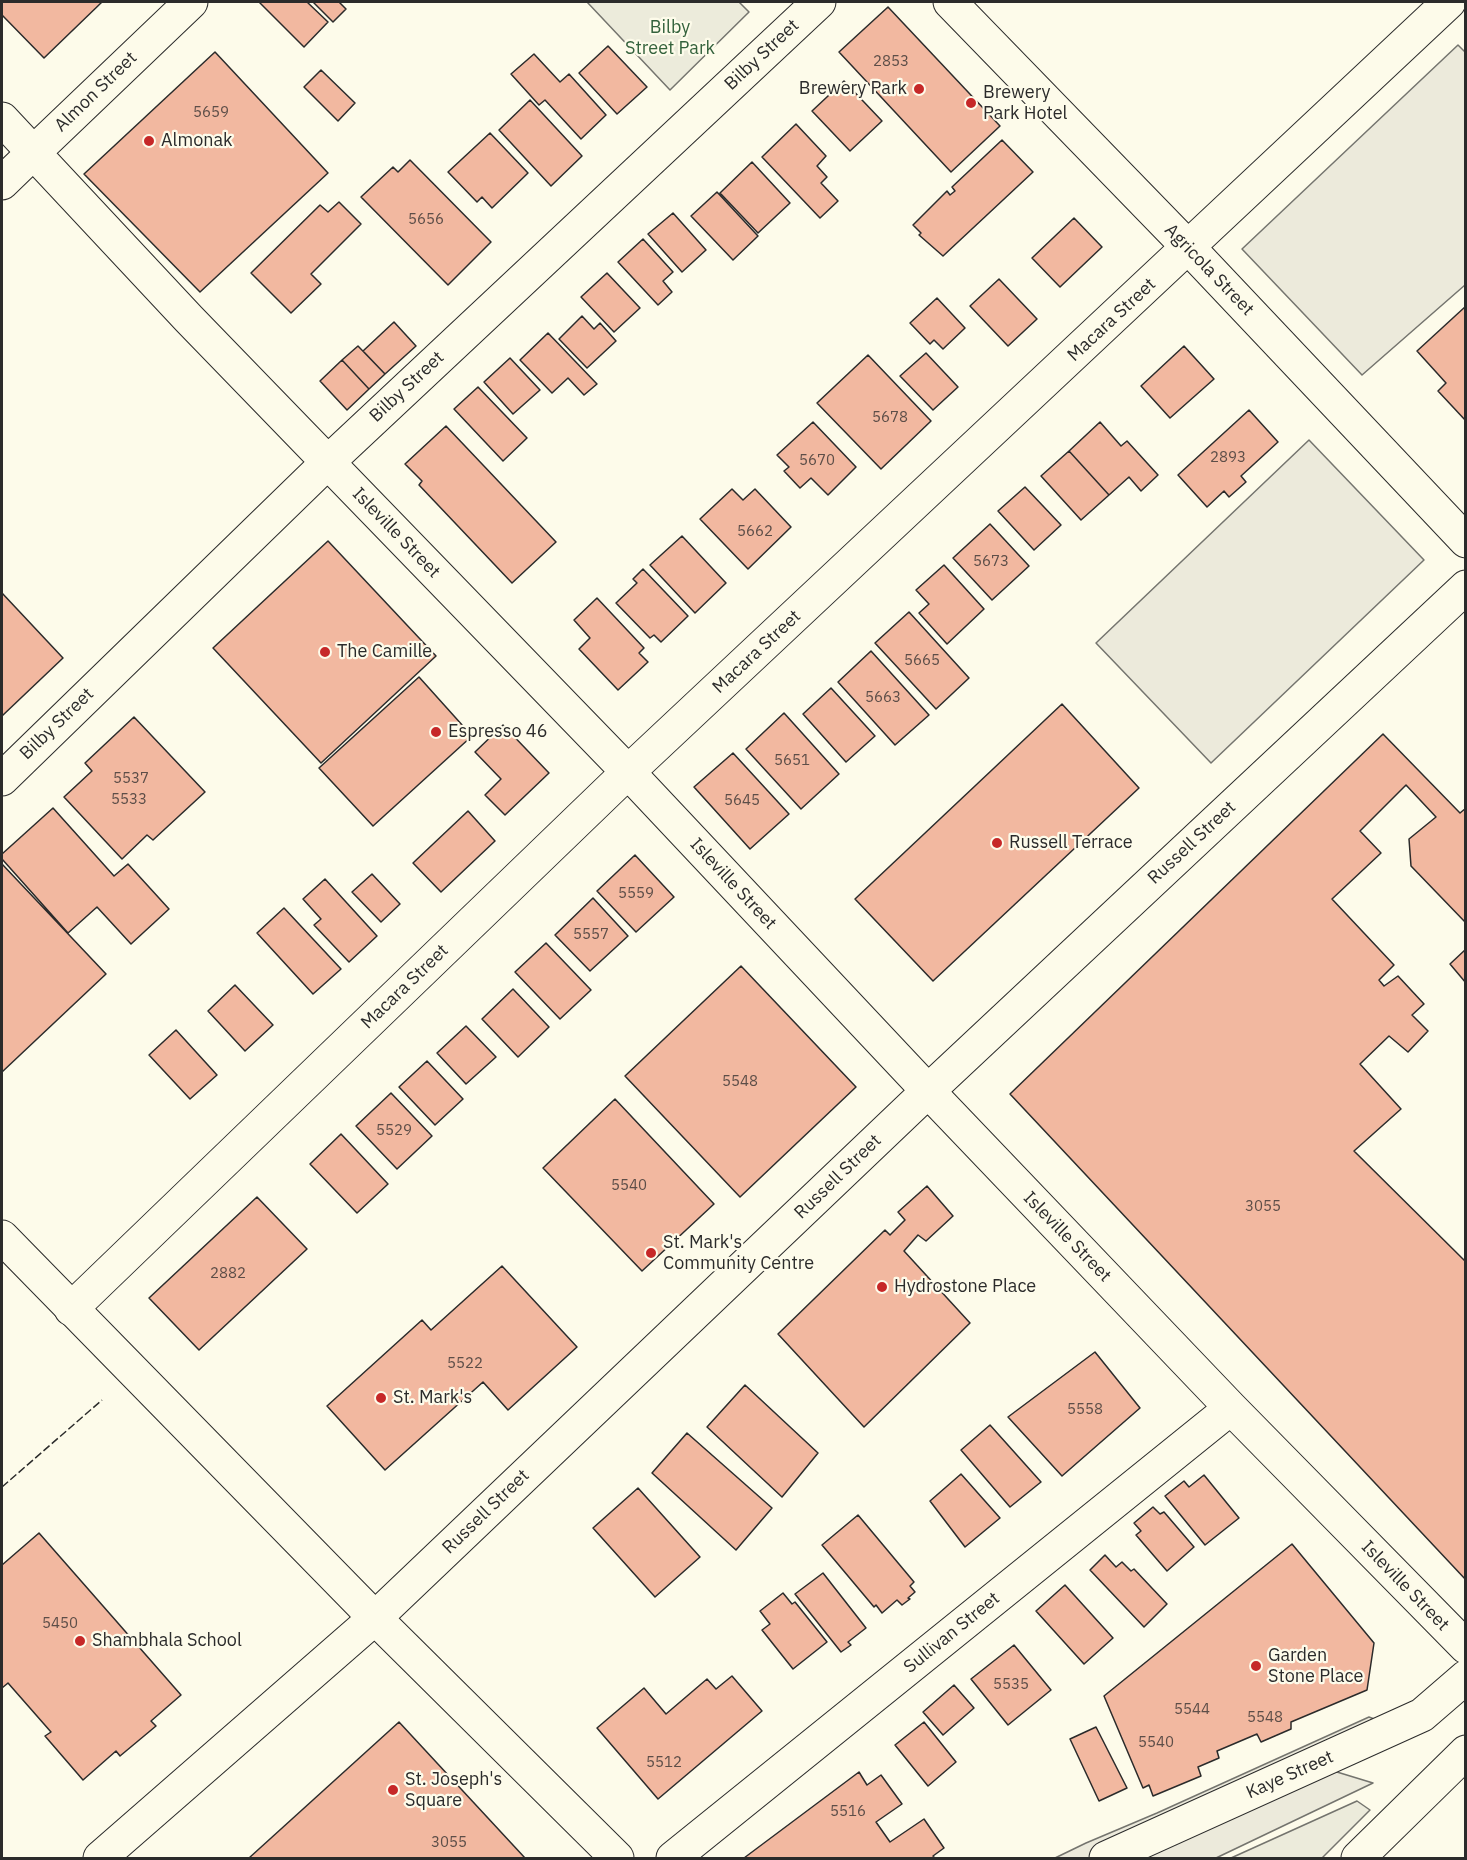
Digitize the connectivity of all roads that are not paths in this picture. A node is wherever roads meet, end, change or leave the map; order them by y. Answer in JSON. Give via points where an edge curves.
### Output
{"nodes":[{"id":1,"x":192,"y":2,"type":"edge"},
{"id":2,"x":819,"y":2,"type":"edge"},
{"id":3,"x":950,"y":2,"type":"edge"},
{"id":4,"x":1449,"y":2,"type":"edge"},
{"id":5,"x":2,"y":119,"type":"edge"},
{"id":6,"x":33,"y":153,"type":"junction"},
{"id":7,"x":2,"y":183,"type":"edge"},
{"id":8,"x":1189,"y":248,"type":"junction"},
{"id":9,"x":328,"y":462,"type":"junction"},
{"id":10,"x":1466,"y":541,"type":"edge"},
{"id":11,"x":1466,"y":587,"type":"edge"},
{"id":12,"x":628,"y":772,"type":"junction"},
{"id":13,"x":2,"y":779,"type":"edge"},
{"id":14,"x":928,"y":1091,"type":"junction"},
{"id":15,"x":2,"y":1237,"type":"edge"},
{"id":16,"x":71,"y":1309,"type":"junction"},
{"id":17,"x":1231,"y":1408,"type":"junction"},
{"id":18,"x":375,"y":1618,"type":"junction"},
{"id":19,"x":1466,"y":1647,"type":"edge"},
{"id":20,"x":1466,"y":1677,"type":"edge"},
{"id":21,"x":1466,"y":1752,"type":"edge"},
{"id":22,"x":100,"y":1858,"type":"edge"},
{"id":23,"x":617,"y":1858,"type":"edge"},
{"id":24,"x":673,"y":1858,"type":"edge"},
{"id":25,"x":1106,"y":1858,"type":"edge"},
{"id":26,"x":1358,"y":1858,"type":"edge"}],
"edges":[{"from":1,"to":6,"type":"street","name":"Almon Street"},
{"from":2,"to":9,"type":"street","name":"Bilby Street"},
{"from":3,"to":8,"type":"street","name":"Agricola Street"},
{"from":4,"to":8,"type":"street","name":"Macara Street"},
{"from":5,"to":6,"type":"street","name":"Isleville Street"},
{"from":6,"to":7,"type":"street","name":"Almon Street"},
{"from":6,"to":9,"type":"street","name":"Isleville Street"},
{"from":8,"to":10,"type":"street","name":"Agricola Street"},
{"from":8,"to":12,"type":"street","name":"Macara Street"},
{"from":9,"to":12,"type":"street","name":"Isleville Street"},
{"from":9,"to":13,"type":"street","name":"Bilby Street"},
{"from":11,"to":14,"type":"street","name":"Russell Street"},
{"from":12,"to":14,"type":"street","name":"Isleville Street"},
{"from":12,"to":16,"type":"street","name":"Macara Street"},
{"from":14,"to":17,"type":"street","name":"Isleville Street"},
{"from":14,"to":18,"type":"street","name":"Russell Street"},
{"from":15,"to":16,"type":"street"},
{"from":16,"to":18,"type":"street"},
{"from":17,"to":19,"type":"street","name":"Isleville Street"},
{"from":17,"to":24,"type":"street","name":"Sullivan Street"},
{"from":18,"to":22,"type":"street","name":"Russell Street"},
{"from":18,"to":23,"type":"street"},
{"from":20,"to":25,"type":"street","name":"Kaye Street","via":[[1422,1715]]},
{"from":21,"to":26,"type":"street"}]}
